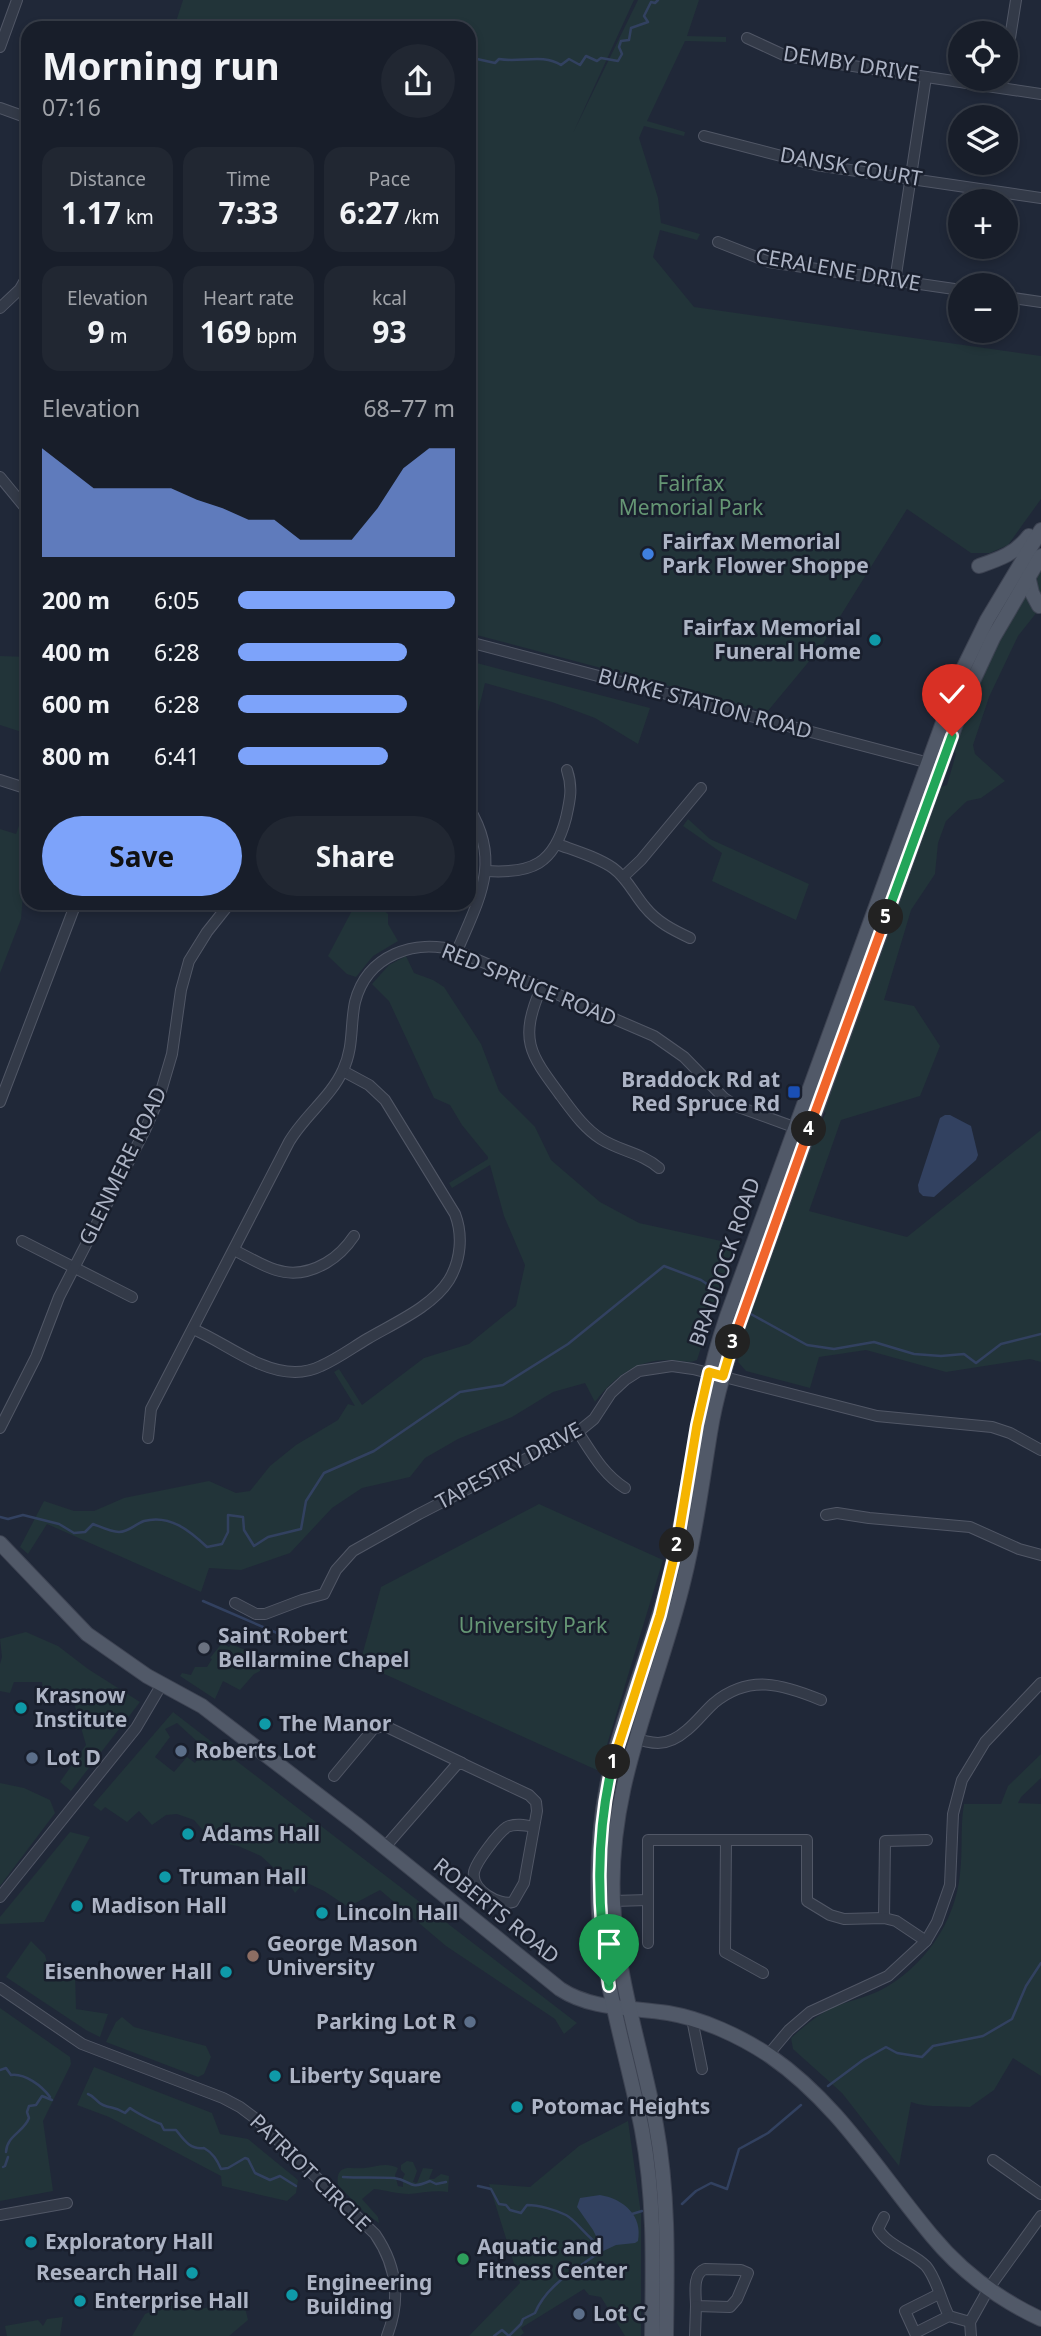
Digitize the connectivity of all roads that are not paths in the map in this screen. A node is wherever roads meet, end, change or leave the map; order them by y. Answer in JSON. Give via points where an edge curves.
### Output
{"nodes":[{"id":1,"x":17,"y":0,"type":"edge"},
{"id":2,"x":1016,"y":0,"type":"edge"},
{"id":3,"x":1013,"y":21,"type":"edge"},
{"id":4,"x":747,"y":38,"type":"dead end"},
{"id":5,"x":0,"y":47,"type":"edge"},
{"id":6,"x":926,"y":77,"type":"junction"},
{"id":7,"x":948,"y":79,"type":"edge"},
{"id":8,"x":1018,"y":87,"type":"edge"},
{"id":9,"x":1041,"y":94,"type":"edge"},
{"id":10,"x":0,"y":108,"type":"edge"},
{"id":11,"x":21,"y":116,"type":"edge"},
{"id":12,"x":704,"y":136,"type":"dead end"},
{"id":13,"x":911,"y":179,"type":"junction"},
{"id":14,"x":1041,"y":198,"type":"edge"},
{"id":15,"x":718,"y":242,"type":"dead end"},
{"id":16,"x":895,"y":281,"type":"junction"},
{"id":17,"x":21,"y":287,"type":"edge"},
{"id":18,"x":948,"y":288,"type":"edge"},
{"id":19,"x":1018,"y":299,"type":"edge"},
{"id":20,"x":1041,"y":302,"type":"edge"},
{"id":21,"x":0,"y":308,"type":"edge"},
{"id":22,"x":0,"y":477,"type":"edge"},
{"id":23,"x":21,"y":502,"type":"edge"},
{"id":24,"x":1041,"y":522,"type":"edge"},
{"id":25,"x":1041,"y":530,"type":"edge"},
{"id":26,"x":1041,"y":556,"type":"edge"},
{"id":27,"x":978,"y":566,"type":"dead end"},
{"id":28,"x":1028,"y":576,"type":"junction"},
{"id":29,"x":1039,"y":606,"type":"dead end"},
{"id":30,"x":476,"y":644,"type":"edge"},
{"id":31,"x":934,"y":765,"type":"junction"},
{"id":32,"x":567,"y":770,"type":"dead end"},
{"id":33,"x":0,"y":780,"type":"edge"},
{"id":34,"x":21,"y":787,"type":"edge"},
{"id":35,"x":701,"y":789,"type":"dead end"},
{"id":36,"x":476,"y":823,"type":"edge"},
{"id":37,"x":557,"y":844,"type":"junction"},
{"id":38,"x":486,"y":871,"type":"junction"},
{"id":39,"x":623,"y":877,"type":"junction"},
{"id":40,"x":476,"y":906,"type":"edge"},
{"id":41,"x":73,"y":910,"type":"edge"},
{"id":42,"x":224,"y":910,"type":"edge"},
{"id":43,"x":474,"y":910,"type":"edge"},
{"id":44,"x":690,"y":938,"type":"dead end"},
{"id":45,"x":457,"y":951,"type":"junction"},
{"id":46,"x":541,"y":988,"type":"junction"},
{"id":47,"x":343,"y":1071,"type":"junction"},
{"id":48,"x":4,"y":1077,"type":"edge"},
{"id":49,"x":0,"y":1102,"type":"edge"},
{"id":50,"x":801,"y":1130,"type":"junction"},
{"id":51,"x":659,"y":1168,"type":"dead end"},
{"id":52,"x":354,"y":1236,"type":"dead end"},
{"id":53,"x":22,"y":1241,"type":"dead end"},
{"id":54,"x":234,"y":1250,"type":"junction"},
{"id":55,"x":74,"y":1267,"type":"junction"},
{"id":56,"x":132,"y":1297,"type":"dead end"},
{"id":57,"x":193,"y":1329,"type":"junction"},
{"id":58,"x":716,"y":1374,"type":"junction"},
{"id":59,"x":0,"y":1428,"type":"edge"},
{"id":60,"x":578,"y":1432,"type":"junction"},
{"id":61,"x":148,"y":1438,"type":"dead end"},
{"id":62,"x":1041,"y":1450,"type":"edge"},
{"id":63,"x":625,"y":1488,"type":"dead end"},
{"id":64,"x":826,"y":1515,"type":"dead end"},
{"id":65,"x":0,"y":1543,"type":"edge"},
{"id":66,"x":1041,"y":1555,"type":"edge"},
{"id":67,"x":234,"y":1603,"type":"dead end"},
{"id":68,"x":1041,"y":1683,"type":"edge"},
{"id":69,"x":162,"y":1684,"type":"junction"},
{"id":70,"x":821,"y":1700,"type":"dead end"},
{"id":71,"x":628,"y":1736,"type":"junction"},
{"id":72,"x":460,"y":1763,"type":"junction"},
{"id":73,"x":334,"y":1776,"type":"dead end"},
{"id":74,"x":534,"y":1827,"type":"junction"},
{"id":75,"x":726,"y":1840,"type":"junction"},
{"id":76,"x":927,"y":1840,"type":"dead end"},
{"id":77,"x":385,"y":1847,"type":"junction"},
{"id":78,"x":0,"y":1897,"type":"edge"},
{"id":79,"x":648,"y":1900,"type":"junction"},
{"id":80,"x":613,"y":1901,"type":"junction"},
{"id":81,"x":884,"y":1918,"type":"junction"},
{"id":82,"x":926,"y":1941,"type":"junction"},
{"id":83,"x":648,"y":1943,"type":"dead end"},
{"id":84,"x":763,"y":1973,"type":"dead end"},
{"id":85,"x":0,"y":1988,"type":"edge"},
{"id":86,"x":613,"y":2006,"type":"junction"},
{"id":87,"x":630,"y":2008,"type":"junction"},
{"id":88,"x":692,"y":2020,"type":"junction"},
{"id":89,"x":768,"y":2055,"type":"junction"},
{"id":90,"x":702,"y":2069,"type":"dead end"},
{"id":91,"x":993,"y":2160,"type":"dead end"},
{"id":92,"x":1041,"y":2194,"type":"edge"},
{"id":93,"x":67,"y":2203,"type":"dead end"},
{"id":94,"x":0,"y":2215,"type":"edge"},
{"id":95,"x":1041,"y":2216,"type":"edge"},
{"id":96,"x":884,"y":2217,"type":"dead end"},
{"id":97,"x":989,"y":2288,"type":"junction"},
{"id":98,"x":939,"y":2294,"type":"junction"},
{"id":99,"x":696,"y":2306,"type":"junction"},
{"id":100,"x":949,"y":2316,"type":"junction"},
{"id":101,"x":1041,"y":2319,"type":"edge"},
{"id":102,"x":970,"y":2322,"type":"junction"},
{"id":103,"x":390,"y":2332,"type":"edge"},
{"id":104,"x":652,"y":2336,"type":"edge"},
{"id":105,"x":666,"y":2336,"type":"edge"},
{"id":106,"x":695,"y":2336,"type":"edge"},
{"id":107,"x":971,"y":2336,"type":"edge"}],
"edges":[{"from":1,"to":5,"type":"street"},
{"from":2,"to":3,"type":"street"},
{"from":4,"to":6,"type":"street","name":"DEMBY DRIVE","via":[[786,55]]},
{"from":6,"to":7,"type":"street","name":"DEMBY DRIVE"},
{"from":6,"to":13,"type":"street"},
{"from":8,"to":9,"type":"street","name":"DEMBY DRIVE"},
{"from":10,"to":11,"type":"street"},
{"from":12,"to":13,"type":"street","name":"DANSK COURT","via":[[816,165]]},
{"from":13,"to":14,"type":"street","name":"DANSK COURT"},
{"from":13,"to":16,"type":"street"},
{"from":15,"to":16,"type":"street","name":"CERALENE DRIVE","via":[[769,262]]},
{"from":16,"to":18,"type":"street","name":"CERALENE DRIVE"},
{"from":17,"to":21,"type":"street"},
{"from":19,"to":20,"type":"street"},
{"from":22,"to":23,"type":"street"},
{"from":24,"to":27,"type":"main road","via":[[1015,551]]},
{"from":25,"to":31,"type":"main road","name":"BRADDOCK ROAD","via":[[973,647]]},
{"from":26,"to":28,"type":"main road","name":"BRADDOCK ROAD"},
{"from":28,"to":29,"type":"main road"},
{"from":28,"to":31,"type":"main road","name":"BRADDOCK ROAD","via":[[976,670]]},
{"from":30,"to":31,"type":"street","name":"BURKE STATION ROAD"},
{"from":31,"to":50,"type":"main road","name":"BRADDOCK ROAD"},
{"from":32,"to":37,"type":"street","via":[[571,797]]},
{"from":33,"to":34,"type":"street"},
{"from":35,"to":39,"type":"street"},
{"from":36,"to":38,"type":"street"},
{"from":37,"to":38,"type":"street","via":[[545,859],[525,870]]},
{"from":37,"to":39,"type":"street","via":[[599,860]]},
{"from":38,"to":40,"type":"street"},
{"from":39,"to":44,"type":"street","via":[[646,909]]},
{"from":41,"to":48,"type":"street"},
{"from":42,"to":55,"type":"street","name":"GLENMERE ROAD","via":[[189,961],[159,1098]]},
{"from":43,"to":45,"type":"street"},
{"from":45,"to":46,"type":"street","name":"RED SPRUCE ROAD"},
{"from":45,"to":47,"type":"street","name":"RED SPRUCE ROAD","via":[[413,947],[391,955],[373,969],[356,999],[352,1042]]},
{"from":46,"to":50,"type":"street","name":"RED SPRUCE ROAD","via":[[662,1041],[736,1106]]},
{"from":46,"to":51,"type":"street","via":[[529,1028],[539,1066],[590,1131]]},
{"from":47,"to":54,"type":"street","name":"RED SPRUCE ROAD","via":[[294,1133]]},
{"from":47,"to":57,"type":"street","via":[[369,1085],[390,1106],[455,1214],[460,1242],[448,1281],[423,1305],[327,1364],[307,1371],[267,1367]]},
{"from":48,"to":49,"type":"street"},
{"from":50,"to":58,"type":"main road","name":"BRADDOCK ROAD","via":[[727,1316]]},
{"from":52,"to":54,"type":"street","via":[[338,1256],[299,1274],[276,1271]]},
{"from":53,"to":55,"type":"street"},
{"from":54,"to":57,"type":"street","name":"RED SPRUCE ROAD"},
{"from":55,"to":56,"type":"street"},
{"from":55,"to":59,"type":"street","name":"GLENMERE ROAD"},
{"from":57,"to":61,"type":"street","name":"RED SPRUCE ROAD","via":[[152,1409]]},
{"from":58,"to":60,"type":"street","name":"TAPESTRY DRIVE","via":[[672,1366],[639,1371],[611,1393],[594,1419]]},
{"from":58,"to":62,"type":"street","name":"TAPESTRY DRIVE","via":[[877,1416],[992,1427]]},
{"from":58,"to":71,"type":"main road","name":"BRADDOCK ROAD","via":[[697,1425],[680,1530]]},
{"from":60,"to":63,"type":"street","via":[[603,1469]]},
{"from":60,"to":67,"type":"street","name":"TAPESTRY DRIVE","via":[[360,1547],[336,1570],[324,1594],[265,1614]]},
{"from":64,"to":66,"type":"street","via":[[970,1527]]},
{"from":65,"to":69,"type":"main road","name":"ROBERTS ROAD","via":[[87,1634]]},
{"from":68,"to":82,"type":"street","via":[[985,1742],[962,1780],[953,1814],[950,1885]]},
{"from":69,"to":77,"type":"main road","name":"ROBERTS ROAD","via":[[202,1706]]},
{"from":69,"to":78,"type":"street","via":[[136,1728]]},
{"from":70,"to":71,"type":"street","via":[[779,1685],[751,1685],[726,1695],[681,1736],[658,1743]]},
{"from":71,"to":80,"type":"main road","name":"BRADDOCK ROAD"},
{"from":71,"to":86,"type":"main road","name":"BRADDOCK ROAD","via":[[607,1787],[599,1870],[603,1945]]},
{"from":72,"to":73,"type":"street","via":[[380,1726]]},
{"from":72,"to":74,"type":"street","via":[[529,1795],[536,1802]]},
{"from":72,"to":77,"type":"street"},
{"from":74,"to":74,"type":"street","via":[[524,1883],[513,1902],[496,1901],[475,1881],[480,1859],[508,1826]]},
{"from":75,"to":79,"type":"street","via":[[648,1840]]},
{"from":75,"to":81,"type":"street","via":[[807,1840],[807,1901],[844,1919]]},
{"from":75,"to":84,"type":"street","via":[[725,1952]]},
{"from":76,"to":81,"type":"street","via":[[885,1840]]},
{"from":77,"to":86,"type":"main road","name":"ROBERTS ROAD","via":[[558,1987],[582,2001]]},
{"from":79,"to":80,"type":"street"},
{"from":79,"to":83,"type":"street"},
{"from":80,"to":87,"type":"main road","name":"BRADDOCK ROAD"},
{"from":81,"to":82,"type":"street"},
{"from":82,"to":89,"type":"street","via":[[888,1976],[810,2012]]},
{"from":85,"to":103,"type":"street","name":"PATRIOT CIRCLE","via":[[82,2044],[223,2098],[256,2119],[384,2247],[396,2288]]},
{"from":86,"to":87,"type":"main road","name":"ROBERTS ROAD"},
{"from":86,"to":104,"type":"main road","name":"BRADDOCK ROAD","via":[[650,2181]]},
{"from":87,"to":88,"type":"main road","name":"ROBERTS ROAD"},
{"from":87,"to":105,"type":"main road","name":"BRADDOCK ROAD","via":[[664,2178]]},
{"from":88,"to":89,"type":"main road","name":"ROBERTS ROAD"},
{"from":88,"to":90,"type":"street"},
{"from":89,"to":97,"type":"main road","name":"ROBERTS ROAD","via":[[820,2098],[933,2237]]},
{"from":91,"to":92,"type":"street"},
{"from":93,"to":94,"type":"street"},
{"from":95,"to":97,"type":"street"},
{"from":96,"to":98,"type":"street","via":[[878,2229],[883,2237],[928,2269]]},
{"from":97,"to":101,"type":"main road","name":"ROBERTS ROAD"},
{"from":97,"to":102,"type":"street"},
{"from":98,"to":100,"type":"street"},
{"from":98,"to":100,"type":"street","via":[[905,2311],[915,2333]]},
{"from":99,"to":99,"type":"street","via":[[700,2270],[748,2273],[730,2307]]},
{"from":99,"to":106,"type":"street"},
{"from":100,"to":102,"type":"street"},
{"from":102,"to":107,"type":"street"}]}
